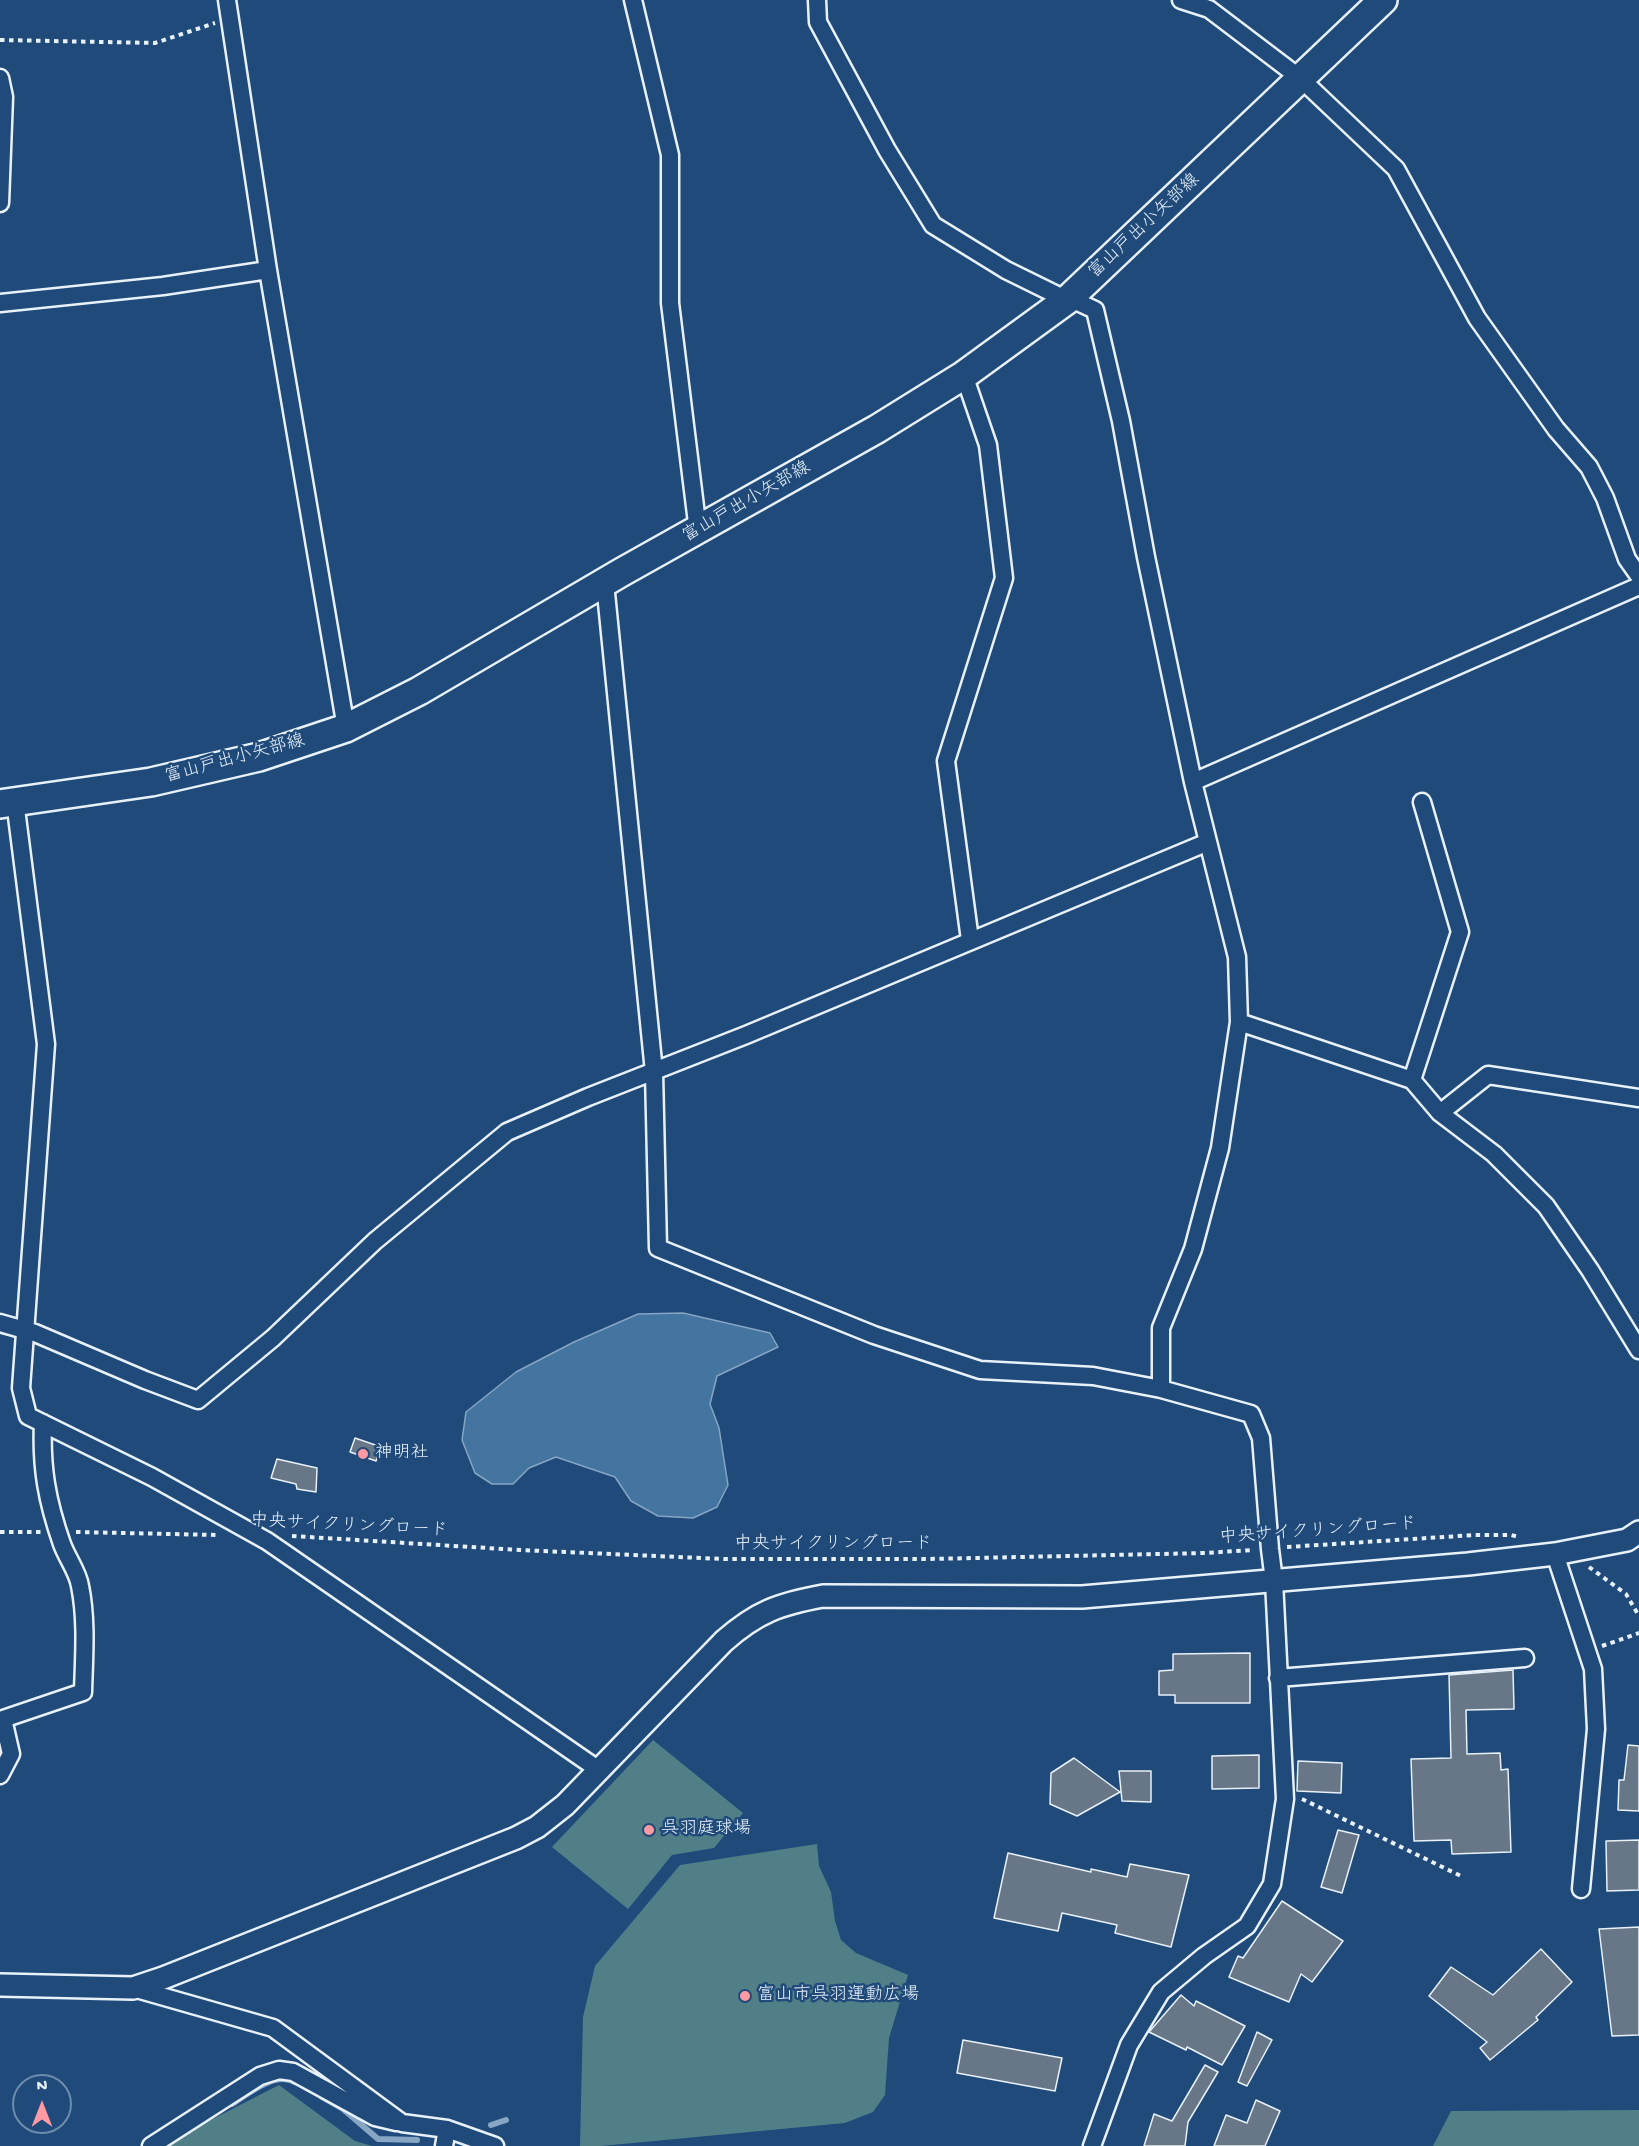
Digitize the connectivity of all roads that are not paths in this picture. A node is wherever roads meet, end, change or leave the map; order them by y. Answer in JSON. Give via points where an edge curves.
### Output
{"nodes":[{"id":1,"x":226,"y":0,"type":"edge"},
{"id":2,"x":633,"y":0,"type":"edge"},
{"id":3,"x":817,"y":0,"type":"edge"},
{"id":4,"x":1181,"y":0,"type":"edge"},
{"id":5,"x":1383,"y":0,"type":"edge"},
{"id":6,"x":0,"y":78,"type":"edge"},
{"id":7,"x":1300,"y":78,"type":"junction"},
{"id":8,"x":2,"y":97,"type":"edge"},
{"id":9,"x":0,"y":203,"type":"edge"},
{"id":10,"x":268,"y":270,"type":"junction"},
{"id":11,"x":1066,"y":300,"type":"junction"},
{"id":12,"x":0,"y":303,"type":"edge"},
{"id":13,"x":964,"y":375,"type":"junction"},
{"id":14,"x":698,"y":531,"type":"junction"},
{"id":15,"x":1639,"y":576,"type":"edge"},
{"id":16,"x":605,"y":583,"type":"junction"},
{"id":17,"x":1639,"y":586,"type":"edge"},
{"id":18,"x":346,"y":728,"type":"junction"},
{"id":19,"x":1193,"y":782,"type":"junction"},
{"id":20,"x":1422,"y":802,"type":"dead end"},
{"id":21,"x":8,"y":803,"type":"edge"},
{"id":22,"x":1208,"y":842,"type":"junction"},
{"id":23,"x":970,"y":940,"type":"junction"},
{"id":24,"x":1239,"y":1022,"type":"junction"},
{"id":25,"x":654,"y":1072,"type":"junction"},
{"id":26,"x":1412,"y":1080,"type":"junction"},
{"id":27,"x":1639,"y":1098,"type":"edge"},
{"id":28,"x":1440,"y":1113,"type":"junction"},
{"id":29,"x":0,"y":1323,"type":"edge"},
{"id":30,"x":25,"y":1330,"type":"junction"},
{"id":31,"x":1639,"y":1350,"type":"edge"},
{"id":32,"x":1161,"y":1389,"type":"junction"},
{"id":33,"x":44,"y":1423,"type":"junction"},
{"id":34,"x":1639,"y":1532,"type":"edge"},
{"id":35,"x":1558,"y":1553,"type":"junction"},
{"id":36,"x":1274,"y":1581,"type":"junction"},
{"id":37,"x":1525,"y":1658,"type":"dead end"},
{"id":38,"x":1278,"y":1677,"type":"junction"},
{"id":39,"x":2,"y":1719,"type":"edge"},
{"id":40,"x":599,"y":1770,"type":"junction"},
{"id":41,"x":0,"y":1774,"type":"edge"},
{"id":42,"x":1581,"y":1889,"type":"dead end"},
{"id":43,"x":0,"y":1985,"type":"edge"},
{"id":44,"x":133,"y":1988,"type":"junction"},
{"id":45,"x":402,"y":2123,"type":"junction"},
{"id":46,"x":446,"y":2138,"type":"edge"},
{"id":47,"x":151,"y":2146,"type":"edge"},
{"id":48,"x":495,"y":2146,"type":"edge"},
{"id":49,"x":1092,"y":2146,"type":"edge"}],
"edges":[{"from":1,"to":10,"type":"street"},
{"from":2,"to":14,"type":"street","via":[[670,155],[670,303]]},
{"from":3,"to":11,"type":"street","via":[[818,22],[887,150],[933,225],[1006,270]]},
{"from":4,"to":7,"type":"street","via":[[1209,9]]},
{"from":5,"to":7,"type":"main road","name":"富山戸出小矢部線"},
{"from":6,"to":8,"type":"street"},
{"from":7,"to":11,"type":"main road","name":"富山戸出小矢部線"},
{"from":7,"to":15,"type":"street","via":[[1396,170],[1477,318],[1556,429],[1589,467],[1627,559]]},
{"from":8,"to":9,"type":"street"},
{"from":10,"to":12,"type":"street","via":[[163,286]]},
{"from":10,"to":18,"type":"street"},
{"from":11,"to":13,"type":"main road","name":"富山戸出小矢部線"},
{"from":11,"to":19,"type":"street","via":[[1095,310]]},
{"from":13,"to":14,"type":"main road","name":"富山戸出小矢部線"},
{"from":13,"to":23,"type":"street","via":[[988,444],[1004,578],[946,761]]},
{"from":14,"to":16,"type":"main road","name":"富山戸出小矢部線"},
{"from":16,"to":18,"type":"main road","name":"富山戸出小矢部線","via":[[419,691]]},
{"from":16,"to":25,"type":"street"},
{"from":17,"to":19,"type":"street"},
{"from":18,"to":21,"type":"main road","name":"富山戸出小矢部線","via":[[259,757],[151,782]]},
{"from":19,"to":22,"type":"street"},
{"from":20,"to":26,"type":"street","via":[[1460,932]]},
{"from":21,"to":30,"type":"street","via":[[46,1044]]},
{"from":22,"to":23,"type":"street"},
{"from":22,"to":24,"type":"street","via":[[1237,957]]},
{"from":23,"to":25,"type":"street"},
{"from":24,"to":26,"type":"street"},
{"from":24,"to":32,"type":"street","via":[[1220,1148],[1193,1250],[1161,1328]]},
{"from":25,"to":30,"type":"street","via":[[507,1132],[375,1241],[273,1338],[198,1400]]},
{"from":25,"to":32,"type":"street","via":[[658,1248],[874,1335],[980,1370],[1092,1376]]},
{"from":26,"to":28,"type":"street"},
{"from":27,"to":28,"type":"street","via":[[1488,1075]]},
{"from":28,"to":31,"type":"street","via":[[1494,1154],[1546,1206]]},
{"from":29,"to":30,"type":"street"},
{"from":30,"to":33,"type":"street","via":[[21,1388],[28,1416]]},
{"from":32,"to":36,"type":"street","via":[[1251,1414],[1261,1438]]},
{"from":33,"to":39,"type":"street","via":[[42,1450],[47,1498],[80,1584],[83,1692]]},
{"from":33,"to":40,"type":"street","via":[[256,1535]]},
{"from":34,"to":35,"type":"street","via":[[1628,1540]]},
{"from":35,"to":36,"type":"street"},
{"from":35,"to":42,"type":"street","via":[[1593,1669],[1596,1729]]},
{"from":36,"to":38,"type":"street"},
{"from":36,"to":40,"type":"street","via":[[1082,1597],[823,1596],[787,1602],[740,1627],[724,1641]]},
{"from":37,"to":38,"type":"street"},
{"from":38,"to":49,"type":"street","via":[[1285,1798],[1272,1884],[1247,1926],[1161,1992],[1129,2045]]},
{"from":39,"to":41,"type":"street","via":[[11,1754]]},
{"from":40,"to":44,"type":"street","via":[[565,1805],[516,1838]]},
{"from":43,"to":44,"type":"street"},
{"from":44,"to":45,"type":"street","via":[[273,2028]]},
{"from":45,"to":46,"type":"street"},
{"from":45,"to":47,"type":"street","via":[[375,2117],[292,2072],[279,2070],[260,2076]]},
{"from":46,"to":48,"type":"street"}]}
